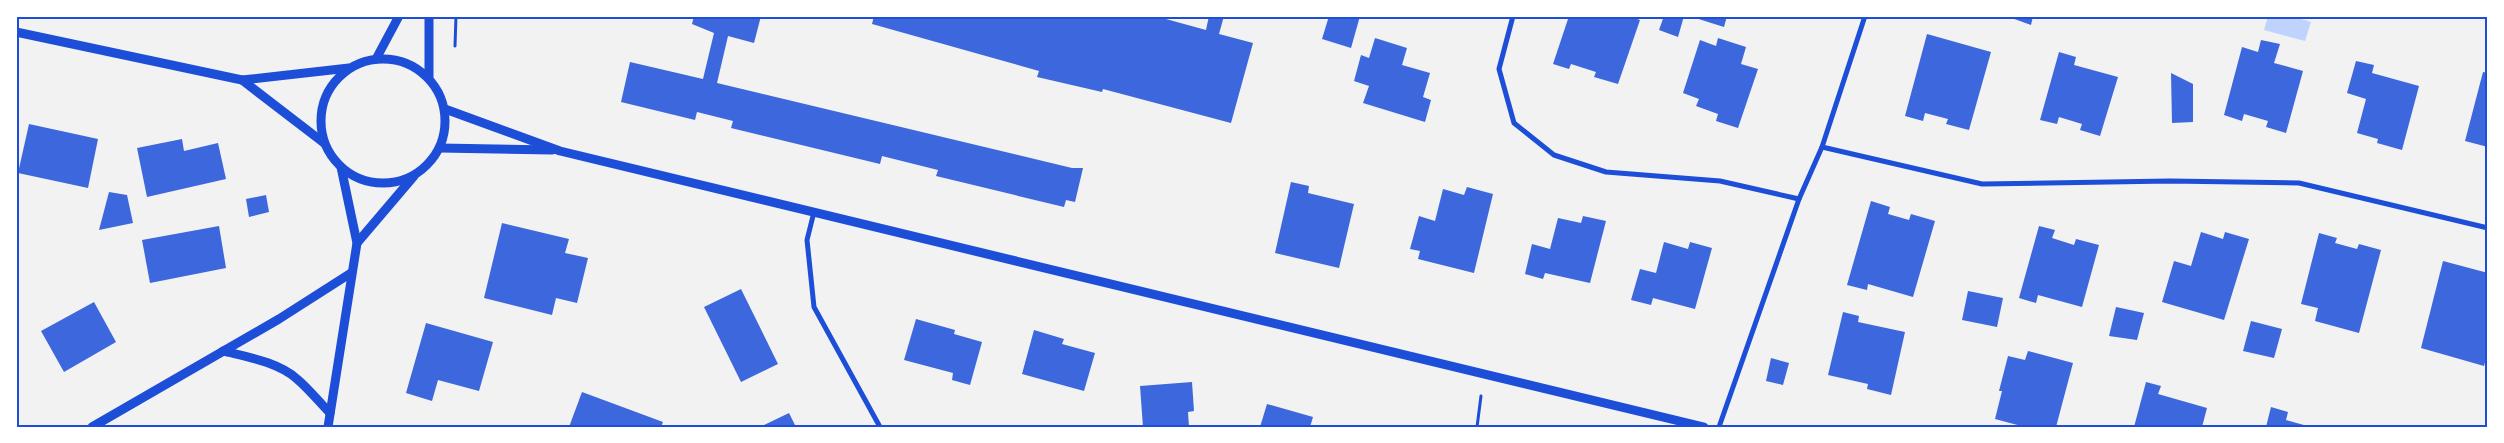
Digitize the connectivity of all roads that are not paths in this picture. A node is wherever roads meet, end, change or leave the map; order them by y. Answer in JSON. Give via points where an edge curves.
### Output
{"nodes":[{"id":1,"x":399,"y":16,"type":"edge"},
{"id":2,"x":429,"y":16,"type":"edge"},
{"id":3,"x":1513,"y":16,"type":"edge"},
{"id":4,"x":1866,"y":16,"type":"edge"},
{"id":5,"x":16,"y":32,"type":"edge"},
{"id":6,"x":376,"y":59,"type":"junction"},
{"id":7,"x":350,"y":68,"type":"junction"},
{"id":8,"x":428,"y":78,"type":"junction"},
{"id":9,"x":242,"y":80,"type":"junction"},
{"id":10,"x":445,"y":109,"type":"junction"},
{"id":11,"x":324,"y":143,"type":"junction"},
{"id":12,"x":1822,"y":147,"type":"junction"},
{"id":13,"x":440,"y":148,"type":"junction"},
{"id":14,"x":560,"y":150,"type":"junction"},
{"id":15,"x":341,"y":167,"type":"junction"},
{"id":16,"x":414,"y":176,"type":"junction"},
{"id":17,"x":1799,"y":199,"type":"junction"},
{"id":18,"x":814,"y":211,"type":"junction"},
{"id":19,"x":2488,"y":228,"type":"edge"},
{"id":20,"x":357,"y":243,"type":"junction"},
{"id":21,"x":351,"y":273,"type":"junction"},
{"id":22,"x":223,"y":351,"type":"junction"},
{"id":23,"x":330,"y":413,"type":"junction"},
{"id":24,"x":92,"y":427,"type":"edge"},
{"id":25,"x":328,"y":427,"type":"edge"},
{"id":26,"x":880,"y":427,"type":"edge"},
{"id":27,"x":1704,"y":427,"type":"edge"},
{"id":28,"x":1719,"y":427,"type":"edge"}],
"edges":[{"from":1,"to":6,"type":"street"},
{"from":2,"to":8,"type":"street"},
{"from":3,"to":17,"type":"street","via":[[1499,69],[1514,122],[1554,155],[1606,172],[1720,181]]},
{"from":4,"to":12,"type":"street"},
{"from":5,"to":9,"type":"street"},
{"from":6,"to":7,"type":"street"},
{"from":6,"to":8,"type":"street","via":[[404,62]]},
{"from":7,"to":9,"type":"street"},
{"from":7,"to":11,"type":"street","via":[[327,93],[321,109],[320,127]]},
{"from":8,"to":10,"type":"street","via":[[438,90]]},
{"from":9,"to":11,"type":"street"},
{"from":10,"to":13,"type":"street"},
{"from":10,"to":14,"type":"street"},
{"from":11,"to":15,"type":"street"},
{"from":12,"to":17,"type":"street"},
{"from":12,"to":19,"type":"street","via":[[1982,184],[2299,183]]},
{"from":13,"to":14,"type":"street"},
{"from":13,"to":16,"type":"street","via":[[429,164]]},
{"from":14,"to":18,"type":"street"},
{"from":15,"to":16,"type":"street","via":[[357,178],[376,184],[396,183]]},
{"from":15,"to":20,"type":"street"},
{"from":16,"to":20,"type":"street"},
{"from":17,"to":28,"type":"street"},
{"from":18,"to":26,"type":"street","via":[[807,240],[814,307]]},
{"from":18,"to":27,"type":"street"},
{"from":20,"to":21,"type":"street"},
{"from":21,"to":22,"type":"street"},
{"from":21,"to":23,"type":"street"},
{"from":22,"to":23,"type":"street","via":[[249,357],[297,378]]},
{"from":22,"to":24,"type":"street"},
{"from":23,"to":25,"type":"street"}]}
